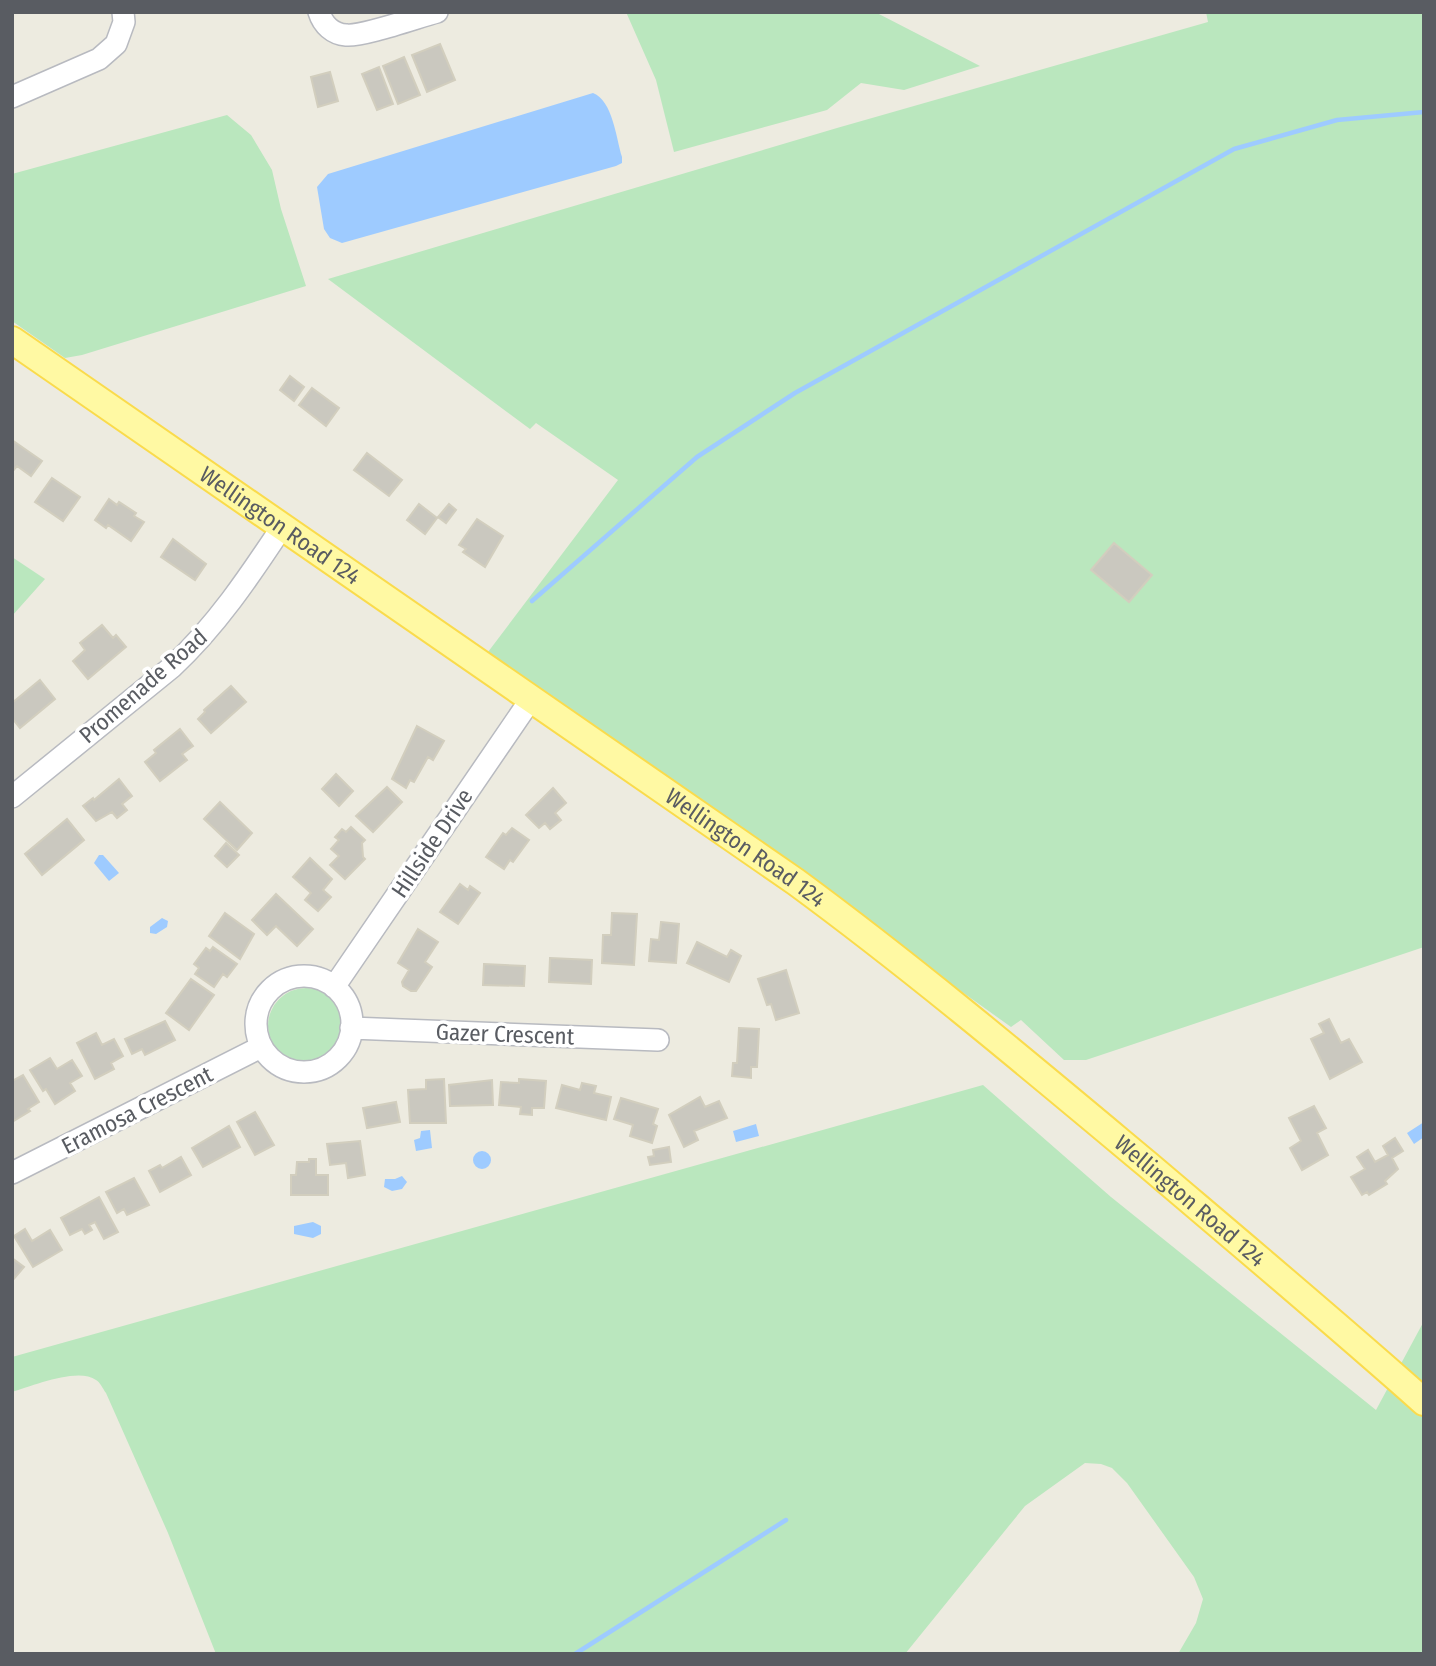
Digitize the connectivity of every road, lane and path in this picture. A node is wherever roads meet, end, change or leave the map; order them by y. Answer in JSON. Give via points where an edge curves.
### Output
{"nodes":[{"id":1,"x":123,"y":12,"type":"edge"},
{"id":2,"x":319,"y":12,"type":"edge"},
{"id":3,"x":437,"y":12,"type":"edge"},
{"id":4,"x":12,"y":97,"type":"edge"},
{"id":5,"x":19,"y":345,"type":"edge"},
{"id":6,"x":282,"y":527,"type":"junction"},
{"id":7,"x":531,"y":699,"type":"junction"},
{"id":8,"x":12,"y":797,"type":"edge"},
{"id":9,"x":334,"y":987,"type":"junction"},
{"id":10,"x":351,"y":1028,"type":"junction"},
{"id":11,"x":658,"y":1040,"type":"dead end"},
{"id":12,"x":261,"y":1047,"type":"junction"},
{"id":13,"x":12,"y":1173,"type":"edge"},
{"id":14,"x":1424,"y":1402,"type":"edge"}],
"edges":[{"from":1,"to":4,"type":"street","via":[[116,44],[99,60]]},
{"from":2,"to":3,"type":"street","via":[[333,31],[348,36]]},
{"from":5,"to":6,"type":"main road","name":"Wellington Road 124"},
{"from":6,"to":7,"type":"main road","name":"Wellington Road 124"},
{"from":6,"to":8,"type":"street","name":"Promenade Road","via":[[194,647]]},
{"from":7,"to":9,"type":"street","name":"Hillside Drive"},
{"from":7,"to":14,"type":"main road","name":"Wellington Road 124","via":[[875,940]]},
{"from":9,"to":10,"type":"street","via":[[350,1012]]},
{"from":9,"to":12,"type":"street","via":[[299,976],[281,982],[258,1010]]},
{"from":10,"to":11,"type":"street","name":"Gazer Crescent"},
{"from":10,"to":12,"type":"street","via":[[339,1056],[312,1072],[281,1066]]},
{"from":12,"to":13,"type":"street","name":"Eramosa Crescent"}]}
